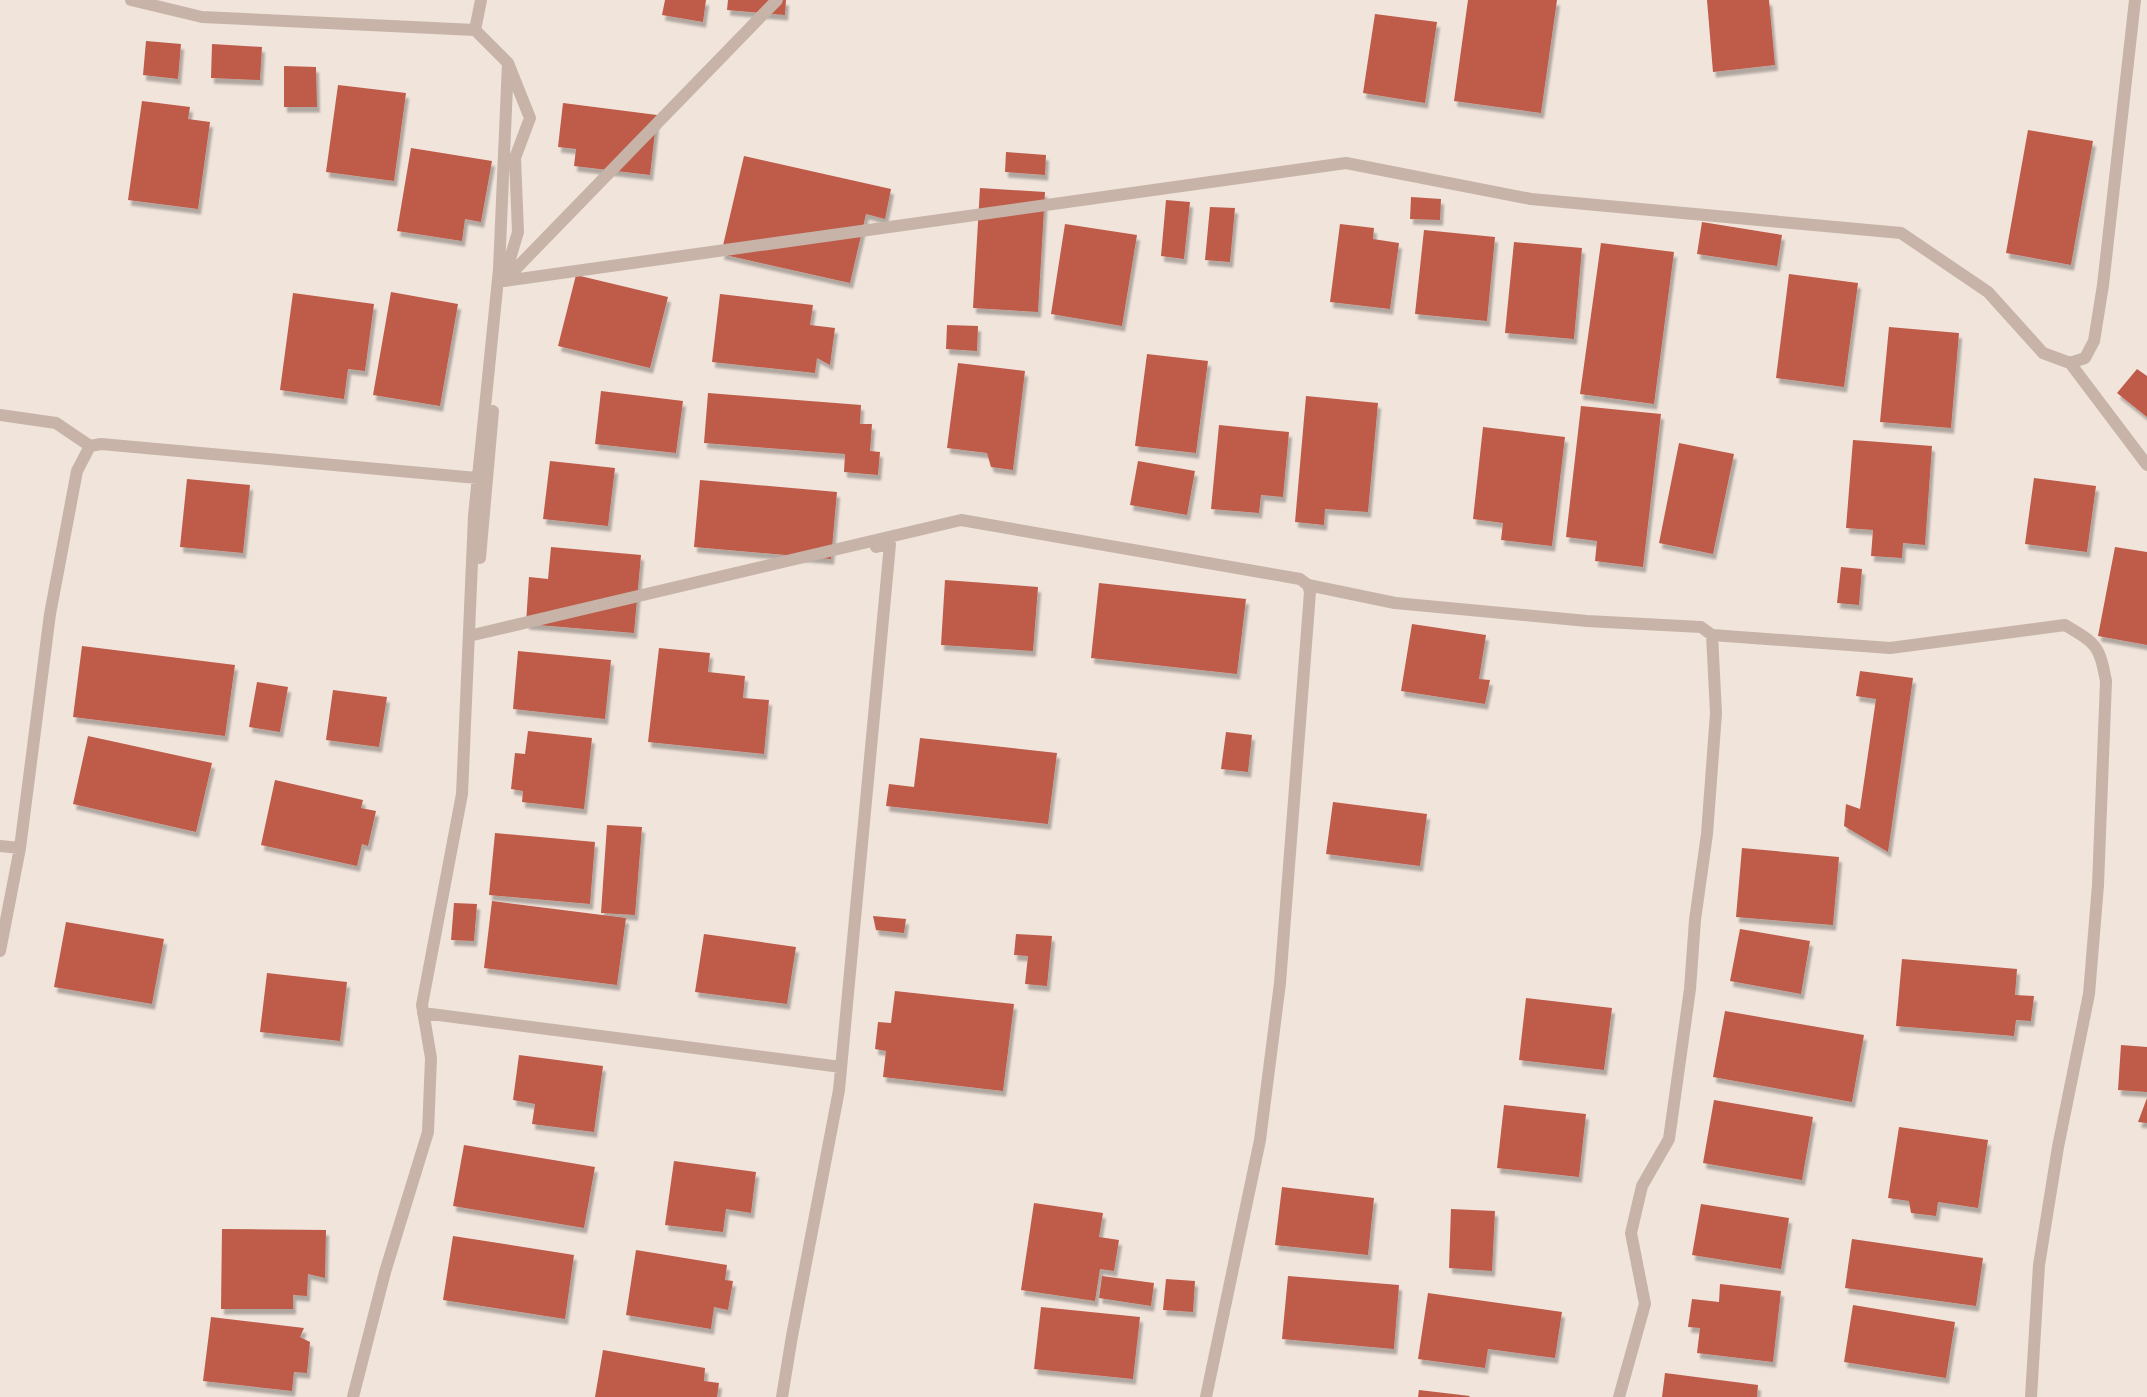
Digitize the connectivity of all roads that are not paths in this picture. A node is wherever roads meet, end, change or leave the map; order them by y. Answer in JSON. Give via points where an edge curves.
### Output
{"nodes":[{"id":1,"x":131,"y":0,"type":"edge"},
{"id":2,"x":481,"y":0,"type":"edge"},
{"id":3,"x":777,"y":0,"type":"edge"},
{"id":4,"x":2135,"y":0,"type":"edge"},
{"id":5,"x":475,"y":30,"type":"junction"},
{"id":6,"x":508,"y":63,"type":"junction"},
{"id":7,"x":504,"y":281,"type":"junction"},
{"id":8,"x":2070,"y":363,"type":"junction"},
{"id":9,"x":0,"y":415,"type":"edge"},
{"id":10,"x":90,"y":446,"type":"junction"},
{"id":11,"x":2147,"y":465,"type":"edge"},
{"id":12,"x":477,"y":478,"type":"junction"},
{"id":13,"x":1308,"y":585,"type":"junction"},
{"id":14,"x":473,"y":635,"type":"junction"},
{"id":15,"x":1712,"y":635,"type":"junction"},
{"id":16,"x":0,"y":846,"type":"edge"},
{"id":17,"x":20,"y":848,"type":"junction"},
{"id":18,"x":0,"y":951,"type":"edge"},
{"id":19,"x":423,"y":1013,"type":"junction"},
{"id":20,"x":841,"y":1067,"type":"junction"},
{"id":21,"x":354,"y":1397,"type":"edge"},
{"id":22,"x":782,"y":1397,"type":"edge"},
{"id":23,"x":1206,"y":1397,"type":"edge"},
{"id":24,"x":1619,"y":1397,"type":"edge"},
{"id":25,"x":2031,"y":1397,"type":"edge"}],
"edges":[{"from":1,"to":5,"type":"street","via":[[202,17]]},
{"from":2,"to":5,"type":"street"},
{"from":3,"to":7,"type":"street"},
{"from":4,"to":8,"type":"street","via":[[2094,341],[2086,358]]},
{"from":5,"to":6,"type":"street"},
{"from":6,"to":7,"type":"street","via":[[530,118],[516,158],[518,232]]},
{"from":6,"to":12,"type":"street","via":[[499,269]]},
{"from":7,"to":8,"type":"street","via":[[1346,163],[1531,199],[1901,233],[1988,292],[2043,353]]},
{"from":7,"to":14,"type":"street"},
{"from":8,"to":11,"type":"street"},
{"from":9,"to":10,"type":"street","via":[[56,422]]},
{"from":10,"to":12,"type":"street","via":[[101,444]]},
{"from":10,"to":17,"type":"street","via":[[78,471],[50,614]]},
{"from":12,"to":19,"type":"street","via":[[462,794]]},
{"from":13,"to":14,"type":"street","via":[[1300,578],[961,520]]},
{"from":13,"to":15,"type":"street","via":[[1395,603],[1587,621],[1701,627]]},
{"from":13,"to":23,"type":"street","via":[[1280,983],[1260,1140]]},
{"from":14,"to":20,"type":"street","via":[[890,544]]},
{"from":15,"to":24,"type":"street","via":[[1716,713],[1690,989],[1669,1139],[1642,1186],[1631,1233],[1645,1304]]},
{"from":15,"to":25,"type":"street","via":[[1890,648],[2065,625],[2100,650],[2106,681],[2098,885],[2088,994],[2039,1265]]},
{"from":16,"to":17,"type":"street"},
{"from":17,"to":18,"type":"street"},
{"from":19,"to":20,"type":"street"},
{"from":19,"to":21,"type":"street","via":[[432,1058],[428,1132],[386,1272]]},
{"from":20,"to":22,"type":"street"}]}
